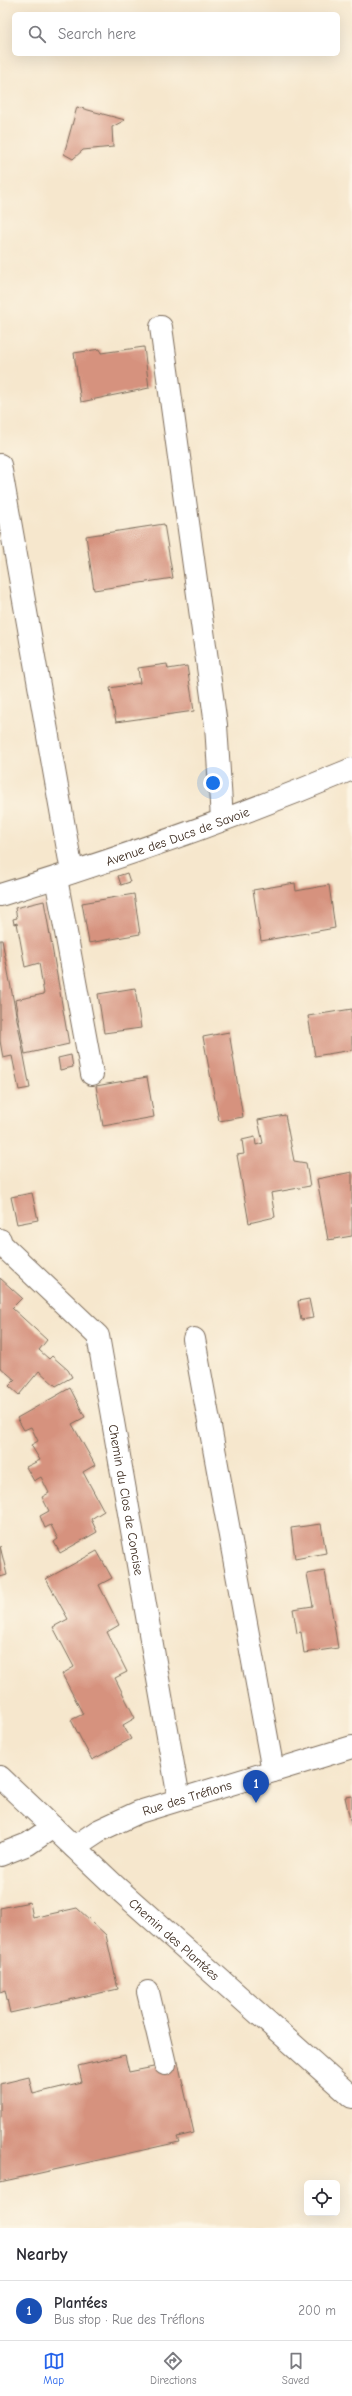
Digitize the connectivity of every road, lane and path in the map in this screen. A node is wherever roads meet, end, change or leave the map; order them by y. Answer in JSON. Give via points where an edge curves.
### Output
{"nodes":[{"id":1,"x":161,"y":327,"type":"dead end"},
{"id":2,"x":0,"y":465,"type":"edge"},
{"id":3,"x":352,"y":769,"type":"edge"},
{"id":4,"x":222,"y":819,"type":"junction"},
{"id":5,"x":64,"y":875,"type":"junction"},
{"id":6,"x":0,"y":895,"type":"edge"},
{"id":7,"x":92,"y":1074,"type":"dead end"},
{"id":8,"x":0,"y":1240,"type":"edge"},
{"id":9,"x":194,"y":1339,"type":"dead end"},
{"id":10,"x":352,"y":1747,"type":"edge"},
{"id":11,"x":272,"y":1771,"type":"junction"},
{"id":12,"x":0,"y":1777,"type":"edge"},
{"id":13,"x":179,"y":1799,"type":"junction"},
{"id":14,"x":53,"y":1827,"type":"junction"},
{"id":15,"x":74,"y":1847,"type":"junction"},
{"id":16,"x":0,"y":1855,"type":"edge"},
{"id":17,"x":148,"y":1992,"type":"dead end"},
{"id":18,"x":165,"y":2064,"type":"dead end"},
{"id":19,"x":352,"y":2096,"type":"edge"}],
"edges":[{"from":1,"to":4,"type":"street","via":[[216,725]]},
{"from":2,"to":5,"type":"street"},
{"from":3,"to":4,"type":"street","name":"Avenue des Ducs de Savoie"},
{"from":4,"to":5,"type":"street","name":"Avenue des Ducs de Savoie"},
{"from":5,"to":6,"type":"street","name":"Avenue des Ducs de Savoie"},
{"from":5,"to":7,"type":"street"},
{"from":8,"to":13,"type":"street","name":"Chemin du Clos de Concise","via":[[1,1244],[98,1336]]},
{"from":9,"to":11,"type":"street"},
{"from":10,"to":11,"type":"street","name":"Rue des Tréflons"},
{"from":11,"to":13,"type":"street","name":"Rue des Tréflons"},
{"from":12,"to":14,"type":"street","name":"Chemin des Plantées"},
{"from":13,"to":15,"type":"street","name":"Rue des Tréflons","via":[[121,1819]]},
{"from":14,"to":15,"type":"street","name":"Chemin des Plantées"},
{"from":14,"to":16,"type":"street","via":[[28,1844]]},
{"from":15,"to":19,"type":"street","name":"Chemin des Plantées"},
{"from":17,"to":18,"type":"street"}]}
